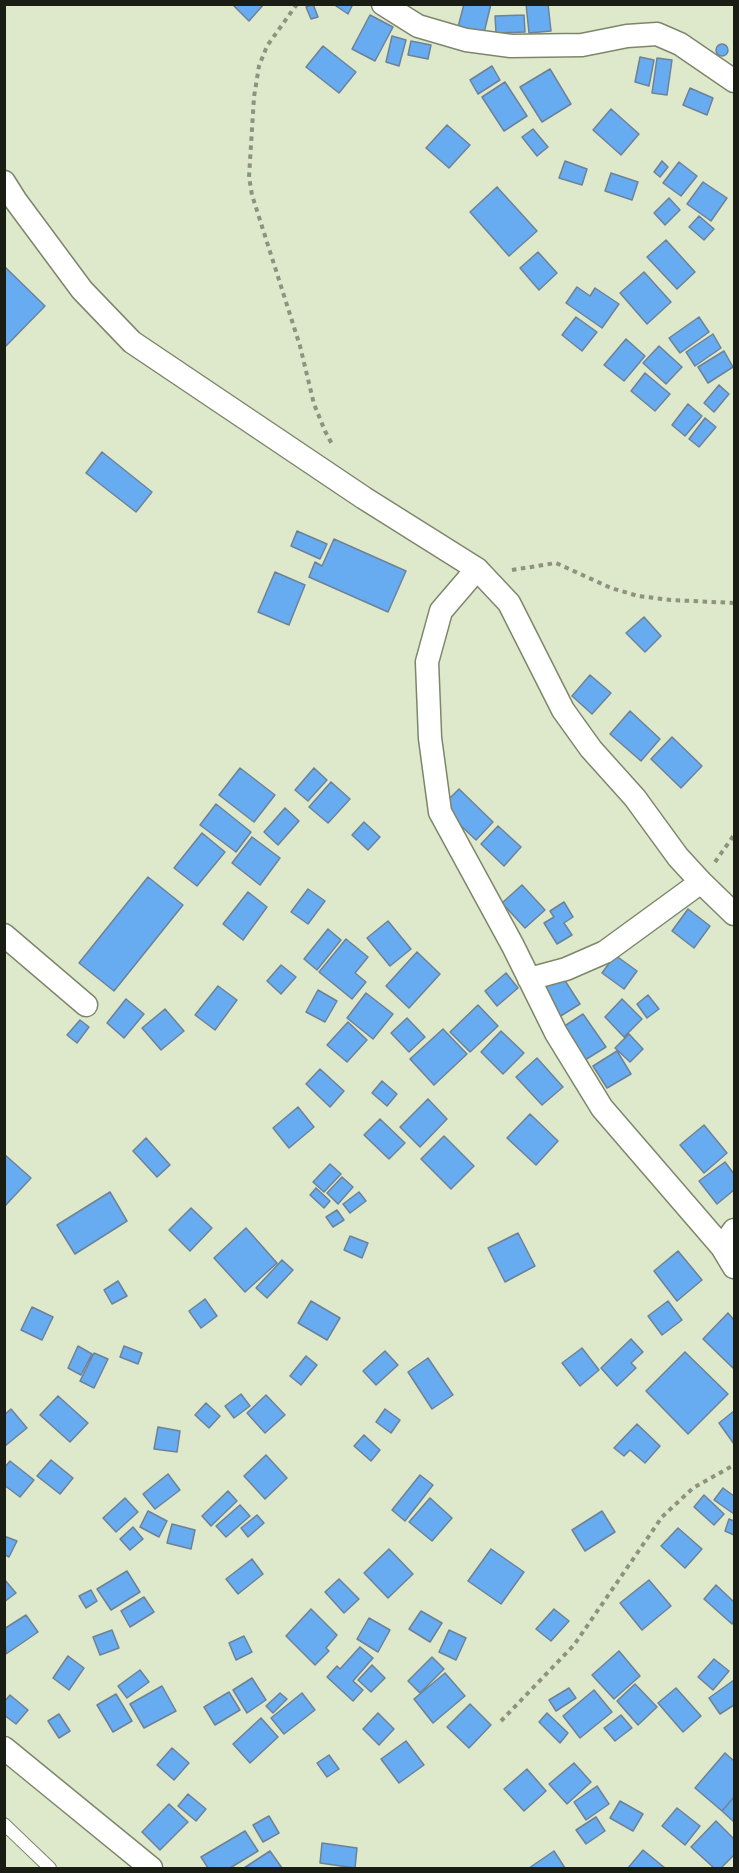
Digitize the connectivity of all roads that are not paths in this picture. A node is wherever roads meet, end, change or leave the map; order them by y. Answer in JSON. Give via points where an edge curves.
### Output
{"nodes":[{"id":1,"x":383,"y":4,"type":"edge"},
{"id":2,"x":735,"y":81,"type":"edge"},
{"id":3,"x":4,"y":182,"type":"edge"},
{"id":4,"x":477,"y":569,"type":"junction"},
{"id":5,"x":701,"y":882,"type":"junction"},
{"id":6,"x":735,"y":914,"type":"edge"},
{"id":7,"x":4,"y":935,"type":"edge"},
{"id":8,"x":529,"y":979,"type":"junction"},
{"id":9,"x":86,"y":1005,"type":"dead end"},
{"id":10,"x":728,"y":1239,"type":"edge"},
{"id":11,"x":735,"y":1267,"type":"edge"},
{"id":12,"x":4,"y":1748,"type":"edge"},
{"id":13,"x":4,"y":1824,"type":"edge"},
{"id":14,"x":50,"y":1869,"type":"edge"},
{"id":15,"x":151,"y":1869,"type":"edge"}],
"edges":[{"from":1,"to":2,"type":"street","via":[[418,26],[466,40],[511,46],[582,45],[657,34],[680,44]]},
{"from":3,"to":4,"type":"street","via":[[82,290],[132,342]]},
{"from":4,"to":5,"type":"street","via":[[509,603],[563,710]]},
{"from":4,"to":8,"type":"street","via":[[441,611],[427,662],[430,738],[440,812]]},
{"from":5,"to":6,"type":"street"},
{"from":5,"to":8,"type":"street","via":[[605,952]]},
{"from":7,"to":9,"type":"street"},
{"from":8,"to":10,"type":"street","via":[[602,1108]]},
{"from":10,"to":11,"type":"street"},
{"from":12,"to":15,"type":"street"},
{"from":13,"to":14,"type":"lane"}]}
